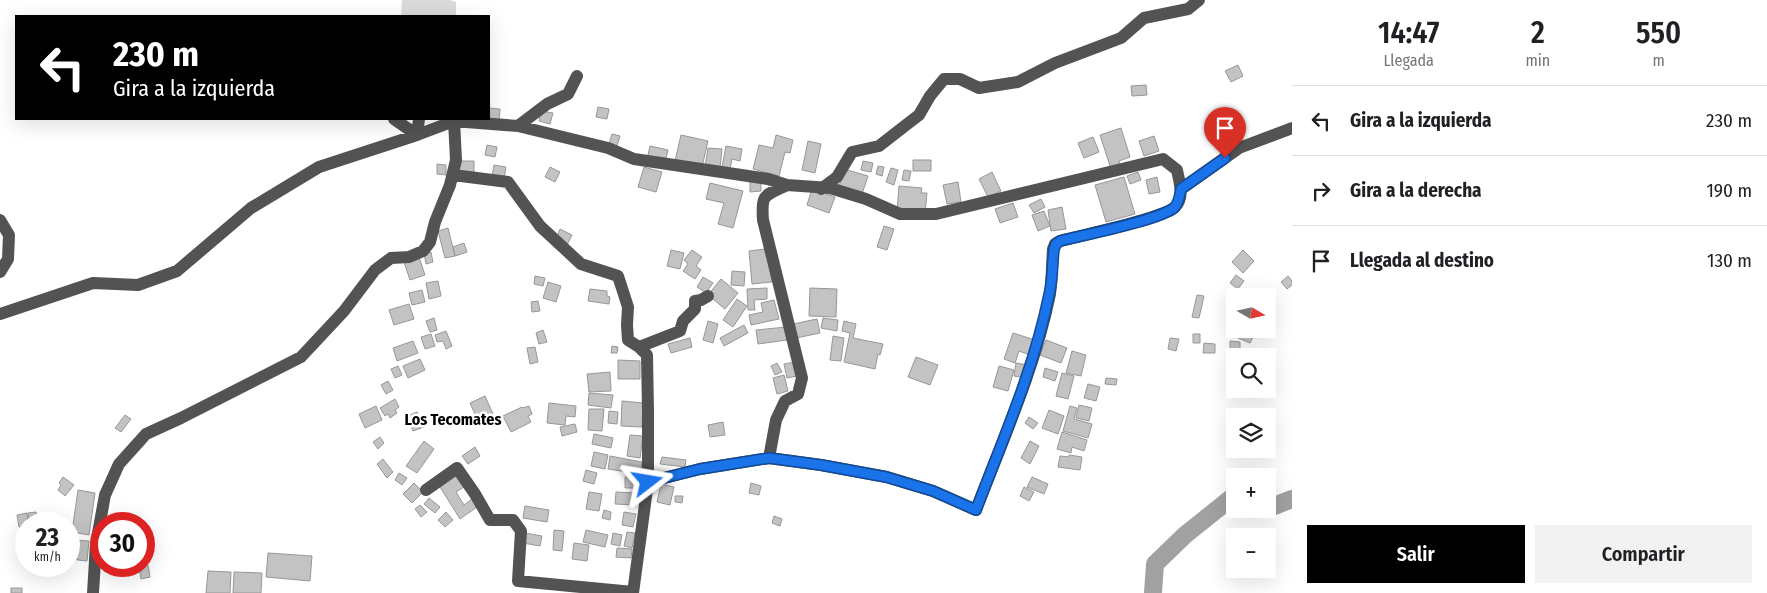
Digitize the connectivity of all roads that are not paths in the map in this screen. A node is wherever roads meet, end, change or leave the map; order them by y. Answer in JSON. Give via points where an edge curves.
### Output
{"nodes":[{"id":1,"x":1199,"y":0,"type":"edge"},
{"id":2,"x":577,"y":76,"type":"dead end"},
{"id":3,"x":395,"y":120,"type":"edge"},
{"id":4,"x":419,"y":120,"type":"edge"},
{"id":5,"x":454,"y":121,"type":"junction"},
{"id":6,"x":518,"y":126,"type":"junction"},
{"id":7,"x":1292,"y":128,"type":"edge"},
{"id":8,"x":417,"y":135,"type":"junction"},
{"id":9,"x":453,"y":175,"type":"junction"},
{"id":10,"x":787,"y":185,"type":"junction"},
{"id":11,"x":821,"y":189,"type":"junction"},
{"id":12,"x":1181,"y":189,"type":"junction"},
{"id":13,"x":0,"y":220,"type":"edge"},
{"id":14,"x":0,"y":272,"type":"edge"},
{"id":15,"x":708,"y":296,"type":"dead end"},
{"id":16,"x":0,"y":314,"type":"edge"},
{"id":17,"x":639,"y":347,"type":"junction"},
{"id":18,"x":769,"y":458,"type":"junction"},
{"id":19,"x":648,"y":482,"type":"junction"},
{"id":20,"x":426,"y":490,"type":"dead end"},
{"id":21,"x":93,"y":593,"type":"edge"},
{"id":22,"x":633,"y":593,"type":"edge"}],
"edges":[{"from":1,"to":11,"type":"street","via":[[1188,9],[1144,18],[1121,38],[1054,63],[1018,82],[979,88],[960,79],[944,80],[919,115],[878,146],[852,152],[837,176]]},
{"from":2,"to":6,"type":"street","via":[[568,94],[547,104]]},
{"from":3,"to":8,"type":"street"},
{"from":4,"to":8,"type":"street"},
{"from":5,"to":6,"type":"street"},
{"from":5,"to":8,"type":"street"},
{"from":5,"to":9,"type":"street","via":[[456,160]]},
{"from":6,"to":10,"type":"street","via":[[608,148],[634,160],[768,179]]},
{"from":7,"to":12,"type":"street","via":[[1239,148]]},
{"from":8,"to":16,"type":"street","via":[[319,167],[251,208],[177,271],[138,285],[93,283]]},
{"from":9,"to":17,"type":"street","via":[[508,182],[540,226],[581,264],[618,276],[628,307],[628,340]]},
{"from":9,"to":21,"type":"street","via":[[430,242],[423,251],[409,257],[391,258],[374,270],[344,311],[301,357],[146,434],[119,464],[105,494],[96,544]]},
{"from":10,"to":11,"type":"street"},
{"from":10,"to":18,"type":"street","via":[[767,194],[762,203],[763,220],[802,378],[798,394],[784,402],[776,420]]},
{"from":11,"to":12,"type":"street","via":[[830,188],[900,214],[936,214],[1162,159],[1177,170]]},
{"from":12,"to":18,"type":"street","via":[[1174,207],[1159,216],[1056,244],[1050,293],[1039,336],[976,510],[933,491],[886,477]]},
{"from":13,"to":14,"type":"street","via":[[9,235],[8,259]]},
{"from":15,"to":17,"type":"street","via":[[695,301],[695,309],[683,321],[680,331]]},
{"from":17,"to":19,"type":"street","via":[[647,355]]},
{"from":18,"to":19,"type":"street","via":[[700,469]]},
{"from":19,"to":22,"type":"street"},
{"from":20,"to":22,"type":"street","via":[[457,468],[490,520],[513,520],[521,532],[518,581]]}]}
